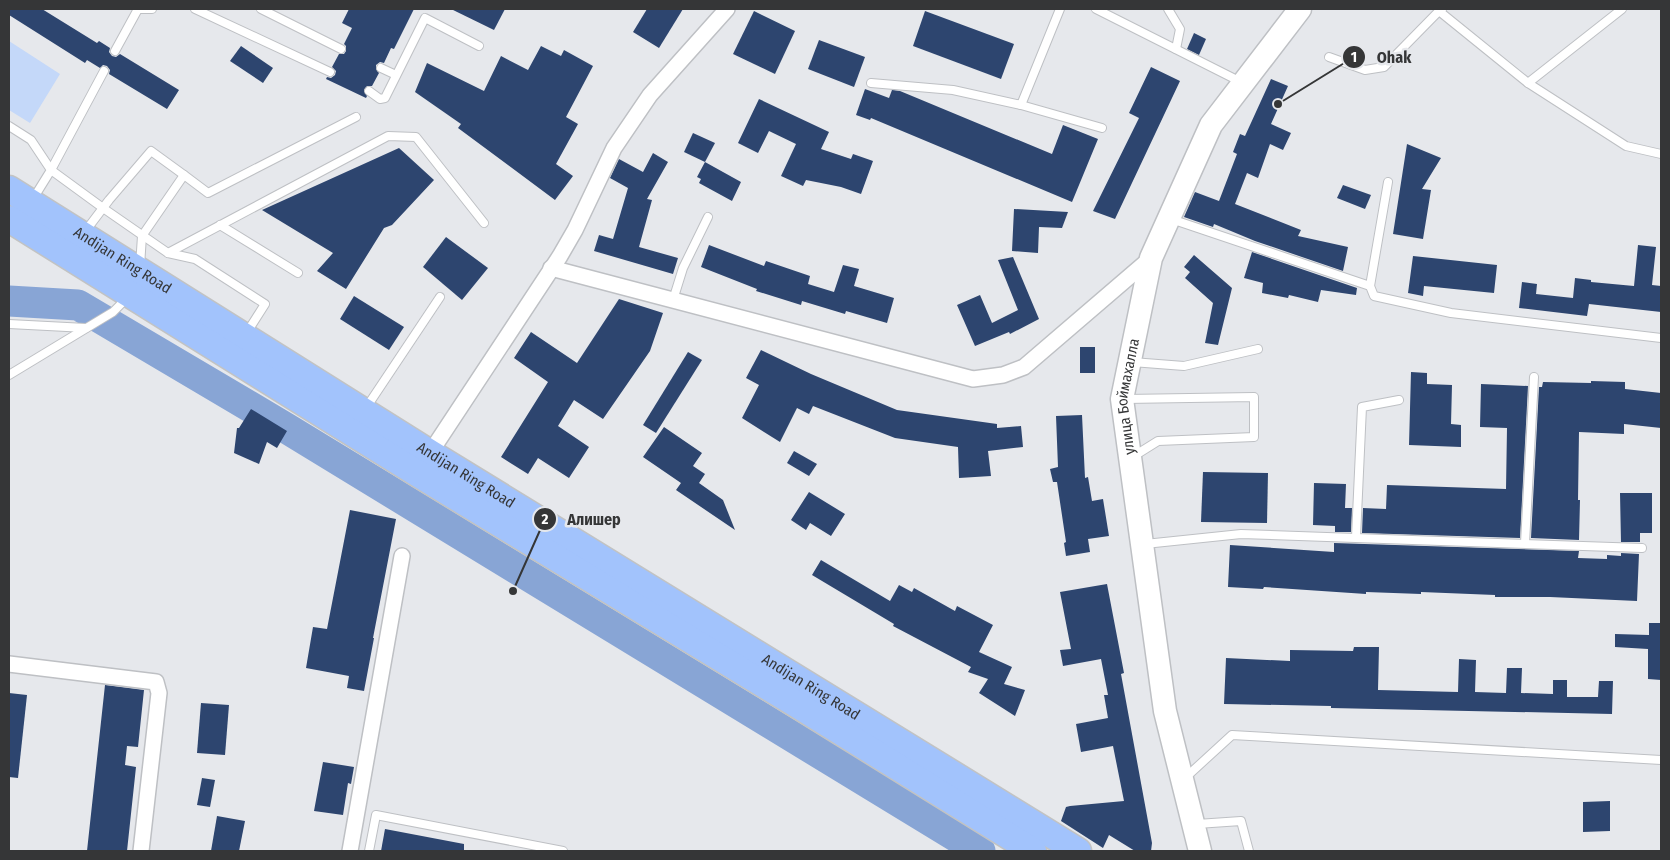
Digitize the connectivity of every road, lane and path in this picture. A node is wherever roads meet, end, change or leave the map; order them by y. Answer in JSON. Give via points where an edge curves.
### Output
{"nodes":[{"id":1,"x":137,"y":9,"type":"edge"},
{"id":2,"x":152,"y":9,"type":"edge"},
{"id":3,"x":195,"y":9,"type":"edge"},
{"id":4,"x":261,"y":9,"type":"edge"},
{"id":5,"x":727,"y":9,"type":"edge"},
{"id":6,"x":1060,"y":9,"type":"edge"},
{"id":7,"x":1096,"y":9,"type":"edge"},
{"id":8,"x":1168,"y":9,"type":"edge"},
{"id":9,"x":1300,"y":9,"type":"edge"},
{"id":10,"x":1621,"y":9,"type":"edge"},
{"id":11,"x":1440,"y":10,"type":"edge"},
{"id":12,"x":479,"y":46,"type":"dead end"},
{"id":13,"x":341,"y":49,"type":"dead end"},
{"id":14,"x":1176,"y":49,"type":"junction"},
{"id":15,"x":115,"y":51,"type":"dead end"},
{"id":16,"x":1329,"y":57,"type":"dead end"},
{"id":17,"x":381,"y":68,"type":"dead end"},
{"id":18,"x":104,"y":71,"type":"dead end"},
{"id":19,"x":330,"y":72,"type":"dead end"},
{"id":20,"x":396,"y":75,"type":"junction"},
{"id":21,"x":871,"y":82,"type":"dead end"},
{"id":22,"x":1243,"y":83,"type":"junction"},
{"id":23,"x":1528,"y":83,"type":"junction"},
{"id":24,"x":369,"y":91,"type":"dead end"},
{"id":25,"x":1021,"y":105,"type":"junction"},
{"id":26,"x":356,"y":117,"type":"dead end"},
{"id":27,"x":9,"y":126,"type":"edge"},
{"id":28,"x":1102,"y":128,"type":"dead end"},
{"id":29,"x":1661,"y":154,"type":"edge"},
{"id":30,"x":51,"y":170,"type":"junction"},
{"id":31,"x":184,"y":175,"type":"junction"},
{"id":32,"x":1388,"y":182,"type":"dead end"},
{"id":33,"x":9,"y":189,"type":"edge"},
{"id":34,"x":31,"y":203,"type":"junction"},
{"id":35,"x":103,"y":208,"type":"junction"},
{"id":36,"x":708,"y":217,"type":"dead end"},
{"id":37,"x":9,"y":219,"type":"edge"},
{"id":38,"x":1169,"y":219,"type":"junction"},
{"id":39,"x":484,"y":223,"type":"dead end"},
{"id":40,"x":220,"y":225,"type":"junction"},
{"id":41,"x":82,"y":236,"type":"junction"},
{"id":42,"x":142,"y":236,"type":"junction"},
{"id":43,"x":168,"y":253,"type":"junction"},
{"id":44,"x":1151,"y":258,"type":"junction"},
{"id":45,"x":552,"y":268,"type":"junction"},
{"id":46,"x":298,"y":273,"type":"dead end"},
{"id":47,"x":1370,"y":286,"type":"junction"},
{"id":48,"x":128,"y":293,"type":"junction"},
{"id":49,"x":440,"y":297,"type":"dead end"},
{"id":50,"x":674,"y":300,"type":"junction"},
{"id":51,"x":9,"y":324,"type":"edge"},
{"id":52,"x":90,"y":326,"type":"junction"},
{"id":53,"x":244,"y":338,"type":"junction"},
{"id":54,"x":1661,"y":338,"type":"edge"},
{"id":55,"x":1258,"y":349,"type":"dead end"},
{"id":56,"x":1130,"y":362,"type":"junction"},
{"id":57,"x":9,"y":375,"type":"edge"},
{"id":58,"x":1534,"y":377,"type":"dead end"},
{"id":59,"x":1122,"y":399,"type":"junction"},
{"id":60,"x":1399,"y":400,"type":"dead end"},
{"id":61,"x":364,"y":412,"type":"junction"},
{"id":62,"x":430,"y":453,"type":"junction"},
{"id":63,"x":1130,"y":458,"type":"junction"},
{"id":64,"x":1356,"y":538,"type":"junction"},
{"id":65,"x":1142,"y":544,"type":"junction"},
{"id":66,"x":1525,"y":544,"type":"junction"},
{"id":67,"x":1642,"y":548,"type":"dead end"},
{"id":68,"x":402,"y":556,"type":"dead end"},
{"id":69,"x":9,"y":664,"type":"edge"},
{"id":70,"x":1661,"y":760,"type":"edge"},
{"id":71,"x":1182,"y":781,"type":"junction"},
{"id":72,"x":1193,"y":825,"type":"junction"},
{"id":73,"x":141,"y":851,"type":"edge"},
{"id":74,"x":350,"y":851,"type":"edge"},
{"id":75,"x":369,"y":851,"type":"edge"},
{"id":76,"x":564,"y":851,"type":"edge"},
{"id":77,"x":1032,"y":851,"type":"edge"},
{"id":78,"x":1078,"y":851,"type":"edge"},
{"id":79,"x":1200,"y":851,"type":"edge"},
{"id":80,"x":1249,"y":851,"type":"edge"}],
"edges":[{"from":1,"to":2,"type":"lane"},
{"from":1,"to":15,"type":"lane"},
{"from":3,"to":19,"type":"lane"},
{"from":4,"to":13,"type":"lane"},
{"from":5,"to":45,"type":"street","via":[[650,95],[614,148],[575,230]]},
{"from":6,"to":25,"type":"lane"},
{"from":7,"to":14,"type":"lane"},
{"from":8,"to":14,"type":"lane","via":[[1180,29]]},
{"from":9,"to":22,"type":"main road","name":"улица Боймахалла"},
{"from":10,"to":23,"type":"lane"},
{"from":11,"to":16,"type":"lane","via":[[1384,67],[1365,70]]},
{"from":11,"to":23,"type":"lane"},
{"from":12,"to":20,"type":"lane","via":[[425,18]]},
{"from":14,"to":22,"type":"lane"},
{"from":17,"to":20,"type":"lane"},
{"from":18,"to":30,"type":"lane"},
{"from":20,"to":24,"type":"lane","via":[[383,99]]},
{"from":21,"to":25,"type":"lane","via":[[953,90]]},
{"from":22,"to":38,"type":"main road","name":"улица Боймахалла","via":[[1211,125]]},
{"from":23,"to":29,"type":"lane","via":[[1626,146]]},
{"from":25,"to":28,"type":"lane"},
{"from":26,"to":31,"type":"lane","via":[[208,193]]},
{"from":27,"to":30,"type":"lane","via":[[31,140]]},
{"from":30,"to":34,"type":"lane"},
{"from":30,"to":35,"type":"lane"},
{"from":31,"to":35,"type":"lane","via":[[151,151]]},
{"from":31,"to":42,"type":"lane"},
{"from":32,"to":47,"type":"lane"},
{"from":33,"to":34,"type":"highway","name":"Andijan Ring Road"},
{"from":34,"to":41,"type":"highway","name":"Andijan Ring Road"},
{"from":35,"to":41,"type":"lane"},
{"from":35,"to":42,"type":"lane"},
{"from":36,"to":50,"type":"lane","via":[[683,268]]},
{"from":37,"to":48,"type":"highway","name":"Andijan Ring Road"},
{"from":38,"to":44,"type":"main road","name":"улица Боймахалла"},
{"from":38,"to":47,"type":"lane"},
{"from":39,"to":40,"type":"lane","via":[[416,137],[388,136]]},
{"from":40,"to":43,"type":"lane"},
{"from":40,"to":46,"type":"lane"},
{"from":41,"to":48,"type":"highway","name":"Andijan Ring Road"},
{"from":42,"to":43,"type":"lane"},
{"from":42,"to":48,"type":"lane"},
{"from":43,"to":53,"type":"lane","via":[[196,259],[265,304]]},
{"from":44,"to":50,"type":"street","via":[[1024,367],[1003,375],[973,379]]},
{"from":44,"to":56,"type":"main road","name":"улица Боймахалла"},
{"from":45,"to":50,"type":"street"},
{"from":45,"to":62,"type":"street"},
{"from":47,"to":54,"type":"lane","via":[[1374,296],[1451,313]]},
{"from":48,"to":52,"type":"lane"},
{"from":48,"to":53,"type":"highway","name":"Andijan Ring Road"},
{"from":48,"to":77,"type":"highway","name":"Andijan Ring Road"},
{"from":49,"to":61,"type":"lane"},
{"from":51,"to":52,"type":"lane"},
{"from":52,"to":57,"type":"lane"},
{"from":53,"to":61,"type":"highway","name":"Andijan Ring Road"},
{"from":55,"to":56,"type":"lane","via":[[1184,366]]},
{"from":56,"to":59,"type":"main road","name":"улица Боймахалла"},
{"from":58,"to":66,"type":"lane"},
{"from":59,"to":63,"type":"main road","name":"улица Боймахалла"},
{"from":59,"to":63,"type":"lane","via":[[1254,398],[1254,437],[1158,441]]},
{"from":60,"to":64,"type":"lane","via":[[1362,407]]},
{"from":61,"to":62,"type":"highway","name":"Andijan Ring Road"},
{"from":62,"to":78,"type":"highway","name":"Andijan Ring Road"},
{"from":63,"to":65,"type":"main road","name":"улица Боймахалла"},
{"from":64,"to":65,"type":"lane","via":[[1241,534]]},
{"from":64,"to":66,"type":"lane"},
{"from":65,"to":71,"type":"main road","name":"улица Боймахалла","via":[[1165,711]]},
{"from":66,"to":67,"type":"lane"},
{"from":68,"to":74,"type":"street"},
{"from":69,"to":73,"type":"street","via":[[156,682],[159,693]]},
{"from":70,"to":71,"type":"lane","via":[[1232,735]]},
{"from":71,"to":72,"type":"main road","name":"улица Боймахалла"},
{"from":72,"to":79,"type":"main road","name":"улица Боймахалла"},
{"from":72,"to":80,"type":"lane","via":[[1241,821]]},
{"from":75,"to":76,"type":"lane","via":[[376,815]]}]}
